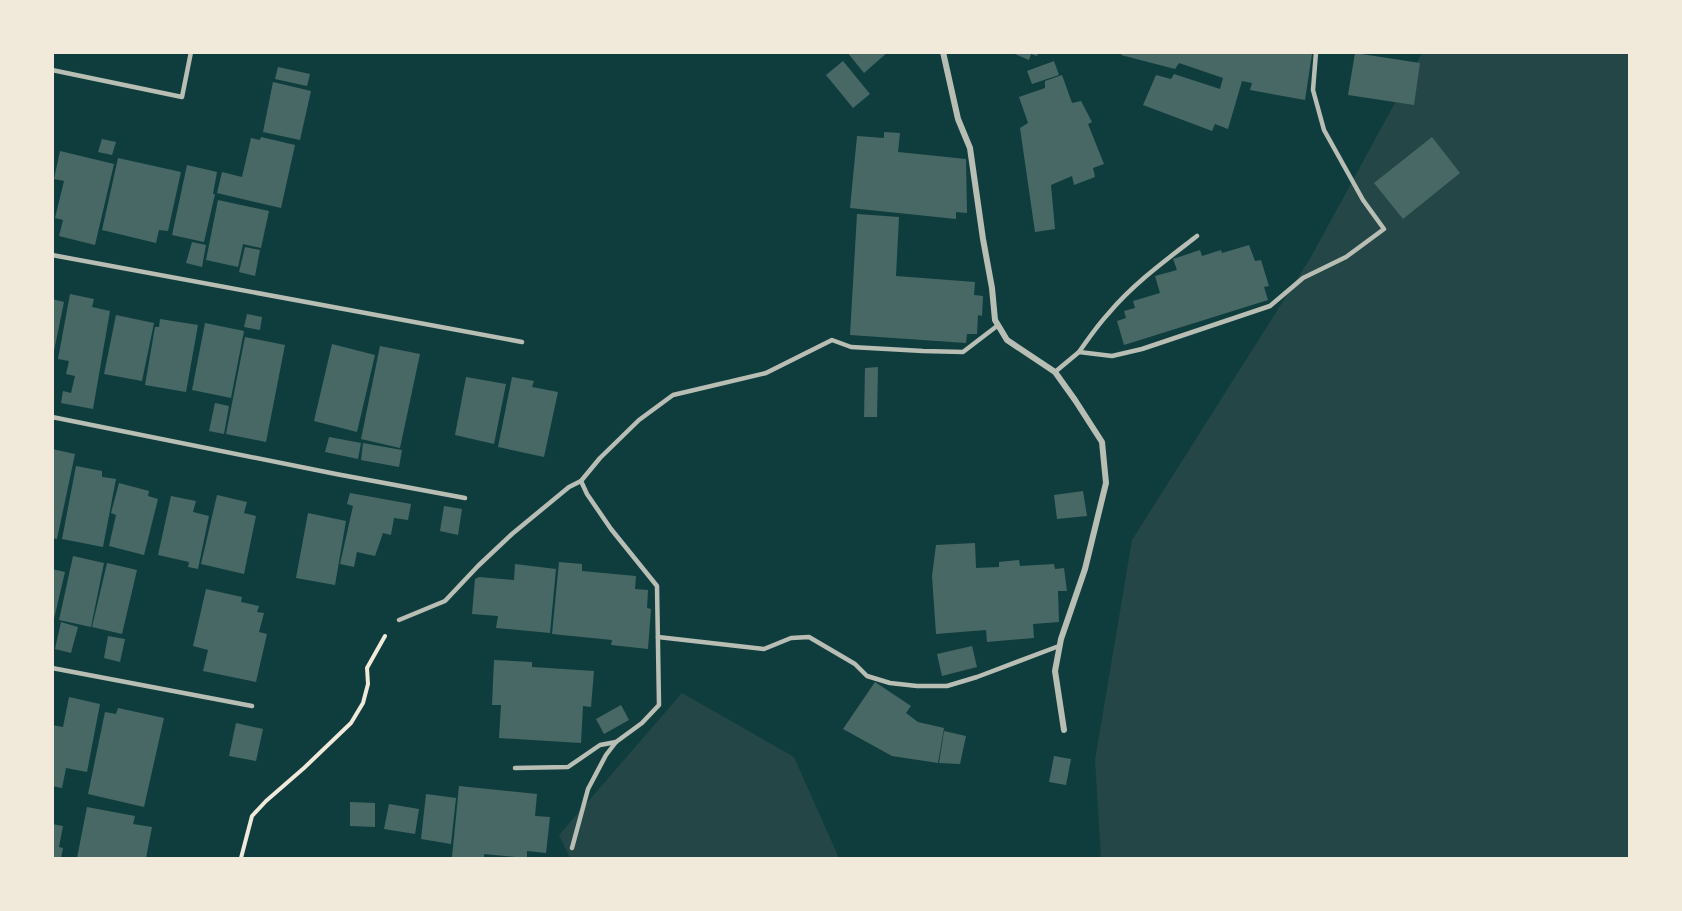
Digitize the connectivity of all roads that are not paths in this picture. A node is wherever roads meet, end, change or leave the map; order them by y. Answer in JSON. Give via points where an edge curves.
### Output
{"nodes":[{"id":1,"x":191,"y":52,"type":"edge"},
{"id":2,"x":943,"y":52,"type":"edge"},
{"id":3,"x":1316,"y":52,"type":"edge"},
{"id":4,"x":52,"y":70,"type":"edge"},
{"id":5,"x":1197,"y":236,"type":"dead end"},
{"id":6,"x":52,"y":255,"type":"edge"},
{"id":7,"x":997,"y":326,"type":"junction"},
{"id":8,"x":522,"y":342,"type":"dead end"},
{"id":9,"x":1079,"y":352,"type":"junction"},
{"id":10,"x":1054,"y":372,"type":"junction"},
{"id":11,"x":52,"y":417,"type":"edge"},
{"id":12,"x":581,"y":481,"type":"junction"},
{"id":13,"x":465,"y":498,"type":"dead end"},
{"id":14,"x":399,"y":620,"type":"road end"},
{"id":15,"x":658,"y":637,"type":"junction"},
{"id":16,"x":1059,"y":646,"type":"junction"},
{"id":17,"x":52,"y":668,"type":"edge"},
{"id":18,"x":252,"y":706,"type":"dead end"},
{"id":19,"x":1064,"y":730,"type":"dead end"},
{"id":20,"x":616,"y":742,"type":"junction"},
{"id":21,"x":515,"y":768,"type":"dead end"},
{"id":22,"x":572,"y":848,"type":"dead end"}],
"edges":[{"from":1,"to":4,"type":"lane","via":[[182,97]]},
{"from":2,"to":7,"type":"street","via":[[958,119],[970,148]]},
{"from":3,"to":9,"type":"lane","via":[[1312,90],[1324,130],[1384,229],[1346,257],[1303,279],[1270,306],[1142,349],[1112,356]]},
{"from":5,"to":9,"type":"lane","via":[[1108,313]]},
{"from":6,"to":8,"type":"lane"},
{"from":7,"to":10,"type":"street","via":[[1006,340]]},
{"from":7,"to":12,"type":"lane","via":[[963,352],[851,347],[832,340],[766,373],[674,394],[639,420]]},
{"from":9,"to":10,"type":"lane"},
{"from":10,"to":16,"type":"street","via":[[1102,442],[1106,483],[1085,569]]},
{"from":11,"to":13,"type":"lane"},
{"from":12,"to":14,"type":"lane","via":[[519,528],[445,601]]},
{"from":12,"to":15,"type":"lane","via":[[611,529],[657,586]]},
{"from":15,"to":16,"type":"lane","via":[[764,649],[791,638],[809,637],[855,664],[867,676],[917,686],[946,686]]},
{"from":15,"to":20,"type":"lane","via":[[659,705]]},
{"from":16,"to":19,"type":"street","via":[[1055,670]]},
{"from":17,"to":18,"type":"lane"},
{"from":20,"to":21,"type":"lane","via":[[600,745],[568,767]]},
{"from":20,"to":22,"type":"lane","via":[[588,789]]}]}
